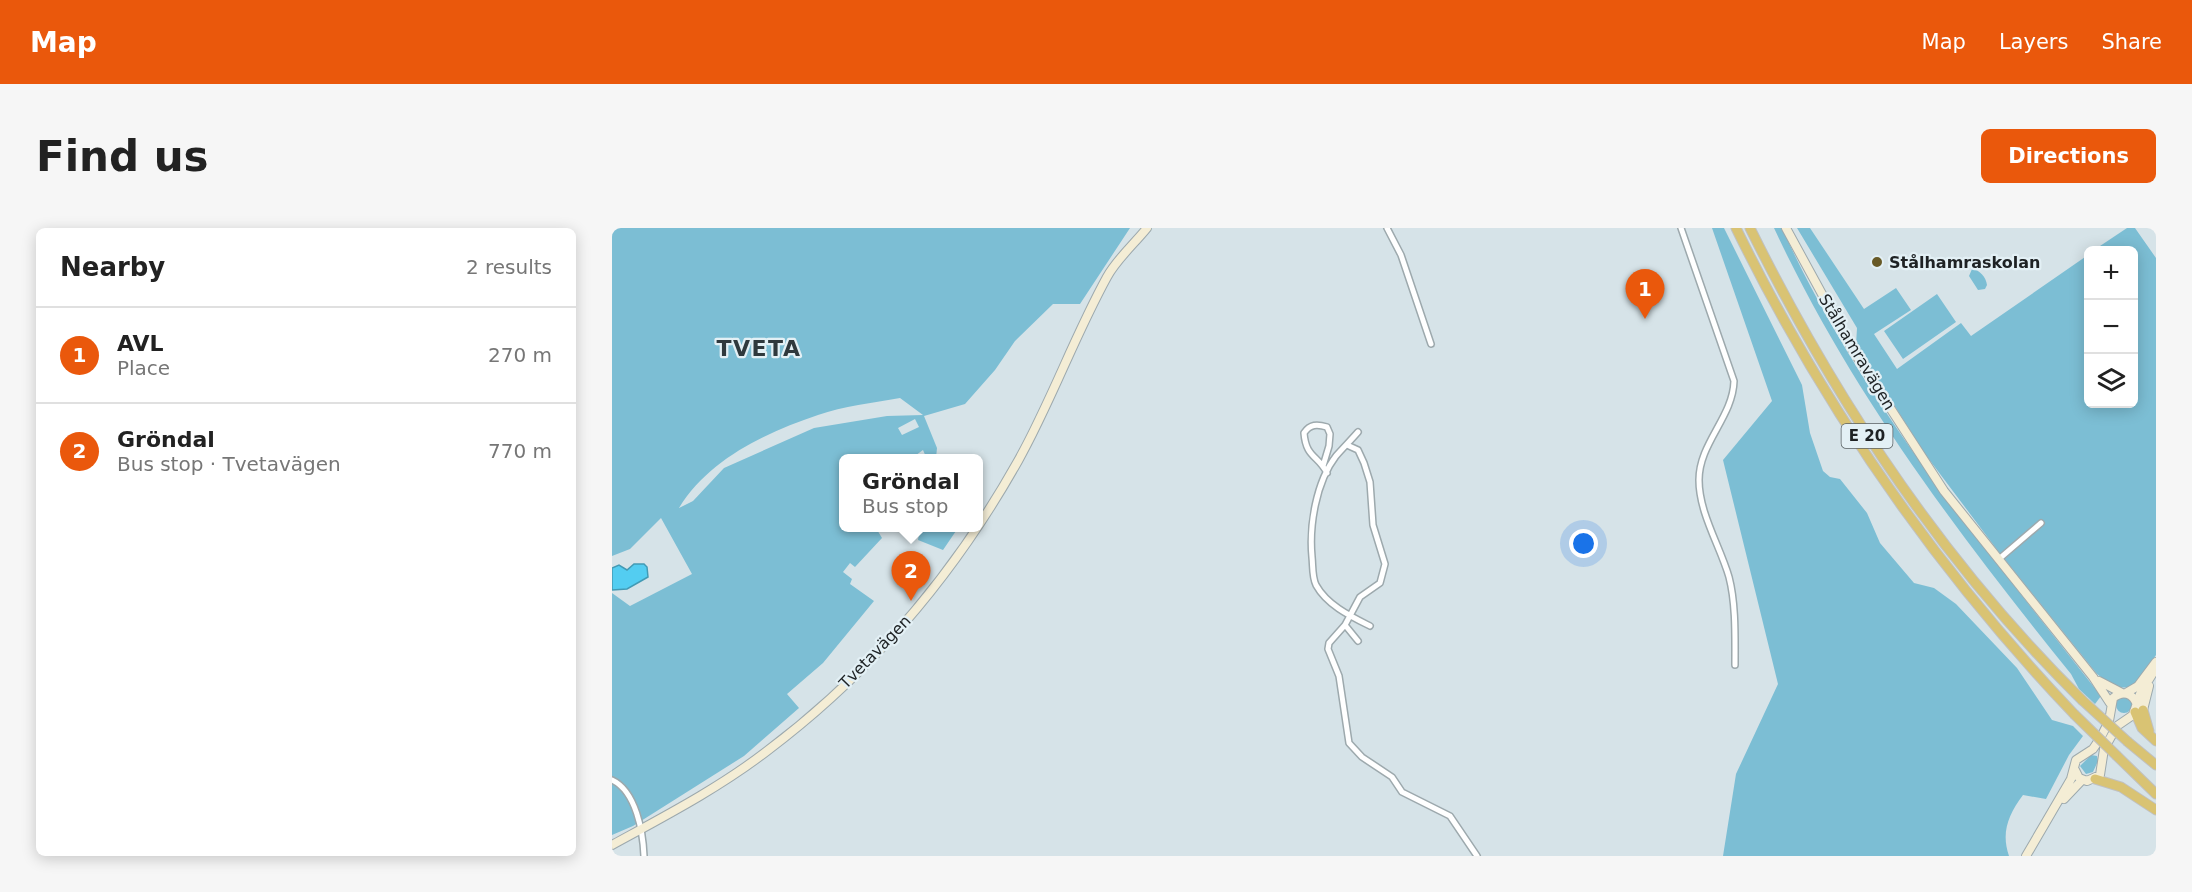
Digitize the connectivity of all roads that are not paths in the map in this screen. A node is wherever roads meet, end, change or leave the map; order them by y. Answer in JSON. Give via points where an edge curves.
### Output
{"nodes":[{"id":1,"x":1147,"y":228,"type":"edge"},
{"id":2,"x":1387,"y":228,"type":"edge"},
{"id":3,"x":1681,"y":228,"type":"edge"},
{"id":4,"x":1736,"y":228,"type":"edge"},
{"id":5,"x":1750,"y":228,"type":"edge"},
{"id":6,"x":1786,"y":228,"type":"edge"},
{"id":7,"x":1431,"y":344,"type":"dead end"},
{"id":8,"x":1358,"y":432,"type":"dead end"},
{"id":9,"x":1347,"y":445,"type":"junction"},
{"id":10,"x":1323,"y":466,"type":"junction"},
{"id":11,"x":1327,"y":473,"type":"junction"},
{"id":12,"x":983,"y":522,"type":"edge"},
{"id":13,"x":2041,"y":523,"type":"dead end"},
{"id":14,"x":977,"y":532,"type":"edge"},
{"id":15,"x":1999,"y":559,"type":"junction"},
{"id":16,"x":1350,"y":616,"type":"junction"},
{"id":17,"x":1345,"y":625,"type":"junction"},
{"id":18,"x":1370,"y":626,"type":"dead end"},
{"id":19,"x":1358,"y":641,"type":"dead end"},
{"id":20,"x":2156,"y":662,"type":"edge"},
{"id":21,"x":1735,"y":665,"type":"dead end"},
{"id":22,"x":2156,"y":669,"type":"edge"},
{"id":23,"x":2093,"y":677,"type":"junction"},
{"id":24,"x":2124,"y":693,"type":"junction"},
{"id":25,"x":2110,"y":705,"type":"junction"},
{"id":26,"x":2136,"y":711,"type":"junction"},
{"id":27,"x":2156,"y":740,"type":"edge"},
{"id":28,"x":2156,"y":765,"type":"edge"},
{"id":29,"x":2075,"y":770,"type":"junction"},
{"id":30,"x":2095,"y":779,"type":"junction"},
{"id":31,"x":612,"y":780,"type":"edge"},
{"id":32,"x":2082,"y":780,"type":"junction"},
{"id":33,"x":2156,"y":794,"type":"edge"},
{"id":34,"x":2156,"y":810,"type":"edge"},
{"id":35,"x":2054,"y":811,"type":"junction"},
{"id":36,"x":639,"y":830,"type":"junction"},
{"id":37,"x":612,"y":845,"type":"edge"},
{"id":38,"x":644,"y":856,"type":"edge"},
{"id":39,"x":1477,"y":856,"type":"edge"},
{"id":40,"x":2026,"y":856,"type":"edge"}],
"edges":[{"from":1,"to":12,"type":"main road","name":"Tvetavägen","via":[[1108,275],[1033,435]]},
{"from":2,"to":7,"type":"street","via":[[1407,269]]},
{"from":3,"to":21,"type":"street","via":[[1731,368],[1733,390],[1701,464],[1699,481],[1730,580]]},
{"from":4,"to":33,"type":"highway","number":"E 20","bridge":true,"via":[[1803,356],[1888,490],[1968,596],[2074,714]]},
{"from":5,"to":28,"type":"highway","number":"E 20","bridge":true,"via":[[1814,350],[1898,484],[1984,596],[2045,664]]},
{"from":6,"to":15,"type":"main road","name":"Stålhamravägen","via":[[1878,391],[1944,491]]},
{"from":8,"to":9,"type":"street"},
{"from":9,"to":11,"type":"street"},
{"from":9,"to":16,"type":"street","via":[[1358,450],[1364,463],[1370,482],[1373,525],[1385,564],[1380,583],[1360,597]]},
{"from":10,"to":10,"type":"street","via":[[1309,455],[1305,446],[1304,433],[1317,424],[1327,427],[1330,434]]},
{"from":10,"to":11,"type":"street"},
{"from":11,"to":16,"type":"street","via":[[1312,516],[1314,582],[1328,600]]},
{"from":13,"to":15,"type":"street"},
{"from":14,"to":36,"type":"main road","name":"Tvetavägen","via":[[895,635],[859,672],[767,751],[668,816]]},
{"from":15,"to":23,"type":"main road","name":"Stålhamravägen"},
{"from":16,"to":17,"type":"street"},
{"from":16,"to":18,"type":"street"},
{"from":17,"to":19,"type":"street"},
{"from":17,"to":39,"type":"street","via":[[1332,637],[1329,649],[1339,676],[1348,743],[1392,777],[1402,792],[1450,816]]},
{"from":20,"to":24,"type":"main road","via":[[2138,686]]},
{"from":22,"to":26,"type":"main road"},
{"from":23,"to":24,"type":"main road","name":"Stålhamravägen"},
{"from":23,"to":25,"type":"main road","name":"Stålhamravägen"},
{"from":24,"to":25,"type":"main road","via":[[2113,698]]},
{"from":24,"to":26,"type":"main road","via":[[2133,697]]},
{"from":25,"to":26,"type":"main road","via":[[2116,717]]},
{"from":25,"to":29,"type":"main road","via":[[2109,722],[2101,737],[2093,749],[2079,757]]},
{"from":26,"to":27,"type":"highway","via":[[2142,728]]},
{"from":26,"to":30,"type":"main road","via":[[2117,726],[2104,749],[2102,771]]},
{"from":29,"to":32,"type":"main road"},
{"from":29,"to":35,"type":"main road"},
{"from":30,"to":32,"type":"main road"},
{"from":30,"to":34,"type":"highway","via":[[2121,788]]},
{"from":31,"to":36,"type":"street","via":[[628,793]]},
{"from":32,"to":35,"type":"main road"},
{"from":35,"to":40,"type":"main road"},
{"from":36,"to":37,"type":"main road","name":"Tvetavägen"},
{"from":36,"to":38,"type":"street"}]}
